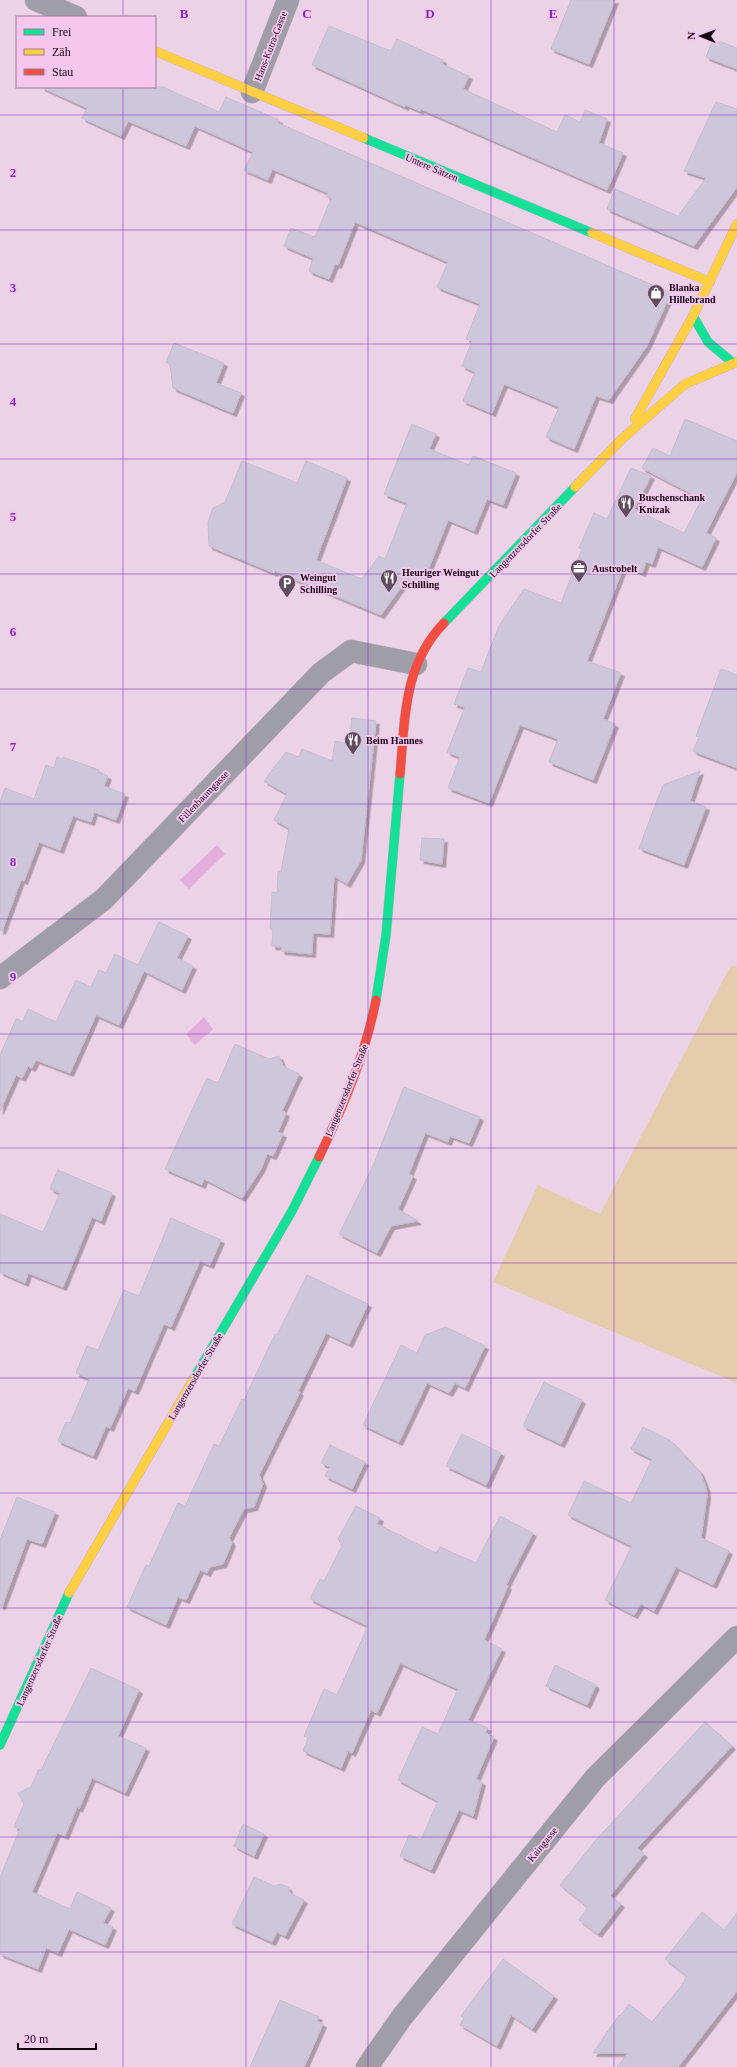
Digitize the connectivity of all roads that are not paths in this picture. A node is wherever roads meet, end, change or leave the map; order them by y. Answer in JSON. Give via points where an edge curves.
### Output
{"nodes":[{"id":1,"x":36,"y":0,"type":"edge"},
{"id":2,"x":288,"y":0,"type":"edge"},
{"id":3,"x":74,"y":16,"type":"edge"},
{"id":4,"x":156,"y":51,"type":"edge"},
{"id":5,"x":252,"y":92,"type":"junction"},
{"id":6,"x":737,"y":224,"type":"edge"},
{"id":7,"x":710,"y":282,"type":"junction"},
{"id":8,"x":693,"y":316,"type":"junction"},
{"id":9,"x":734,"y":362,"type":"edge"},
{"id":10,"x":623,"y":438,"type":"junction"},
{"id":11,"x":416,"y":664,"type":"junction"},
{"id":12,"x":0,"y":978,"type":"edge"},
{"id":13,"x":737,"y":1638,"type":"edge"},
{"id":14,"x":0,"y":1745,"type":"edge"},
{"id":15,"x":367,"y":2067,"type":"edge"}],
"edges":[{"from":1,"to":3,"type":"street"},
{"from":2,"to":5,"type":"street","name":"Hans-Kutra-Gasse"},
{"from":4,"to":5,"type":"main road","name":"Untere Sätzen"},
{"from":5,"to":7,"type":"main road","name":"Untere Sätzen"},
{"from":6,"to":7,"type":"main road","name":"Langenzersdorfer Straße"},
{"from":7,"to":8,"type":"main road","name":"Langenzersdorfer Straße"},
{"from":8,"to":9,"type":"main road","via":[[708,342]]},
{"from":8,"to":10,"type":"main road","name":"Langenzersdorfer Straße"},
{"from":9,"to":10,"type":"main road","name":"Langenzersdorfer Straße","via":[[685,384]]},
{"from":10,"to":11,"type":"main road","name":"Langenzersdorfer Straße","via":[[439,628]]},
{"from":11,"to":12,"type":"street","name":"Fillenbaumgasse","via":[[351,651],[320,673],[104,899]]},
{"from":11,"to":14,"type":"main road","name":"Langenzersdorfer Straße","via":[[406,705],[385,941],[368,1034],[354,1076],[292,1211],[71,1588]]},
{"from":13,"to":15,"type":"street","name":"Kaingasse","via":[[596,1778],[402,2017]]}]}
